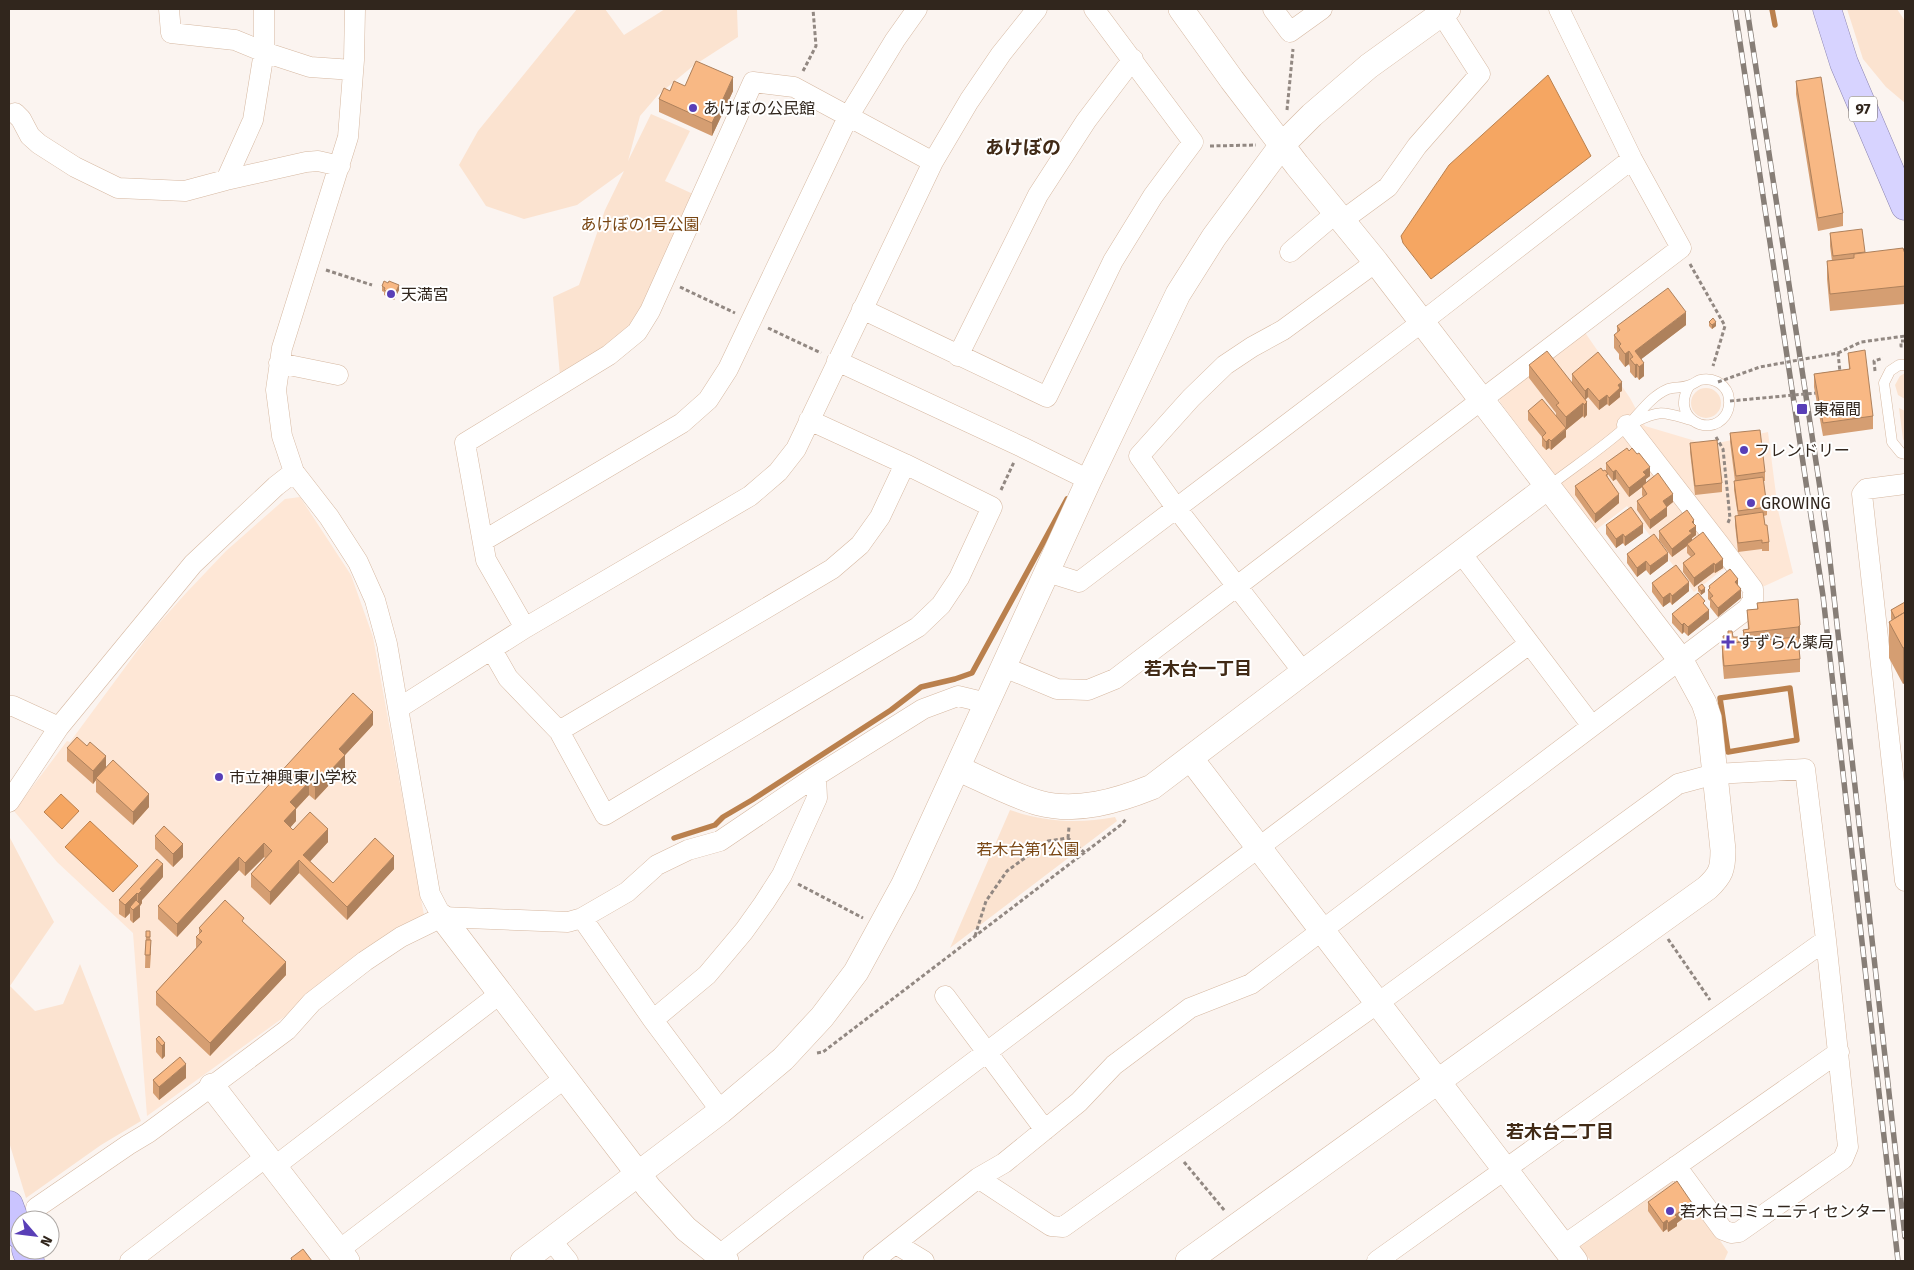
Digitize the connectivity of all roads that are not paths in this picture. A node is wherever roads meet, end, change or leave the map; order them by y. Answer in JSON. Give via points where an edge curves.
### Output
{"nodes":[{"id":1,"x":169,"y":9,"type":"edge"},
{"id":2,"x":264,"y":9,"type":"edge"},
{"id":3,"x":355,"y":9,"type":"edge"},
{"id":4,"x":917,"y":9,"type":"edge"},
{"id":5,"x":1037,"y":9,"type":"edge"},
{"id":6,"x":1094,"y":9,"type":"edge"},
{"id":7,"x":1181,"y":9,"type":"edge"},
{"id":8,"x":1273,"y":9,"type":"edge"},
{"id":9,"x":1322,"y":9,"type":"edge"},
{"id":10,"x":1559,"y":9,"type":"edge"},
{"id":11,"x":1827,"y":9,"type":"edge"},
{"id":12,"x":1445,"y":11,"type":"edge"},
{"id":13,"x":264,"y":52,"type":"junction"},
{"id":14,"x":1133,"y":59,"type":"junction"},
{"id":15,"x":353,"y":70,"type":"junction"},
{"id":16,"x":14,"y":113,"type":"dead end"},
{"id":17,"x":848,"y":117,"type":"junction"},
{"id":18,"x":1282,"y":145,"type":"junction"},
{"id":19,"x":1632,"y":159,"type":"junction"},
{"id":20,"x":933,"y":162,"type":"junction"},
{"id":21,"x":340,"y":166,"type":"junction"},
{"id":22,"x":226,"y":180,"type":"junction"},
{"id":23,"x":1905,"y":206,"type":"edge"},
{"id":24,"x":1340,"y":216,"type":"junction"},
{"id":25,"x":1290,"y":252,"type":"dead end"},
{"id":26,"x":1376,"y":262,"type":"junction"},
{"id":27,"x":862,"y":309,"type":"junction"},
{"id":28,"x":1422,"y":322,"type":"junction"},
{"id":29,"x":958,"y":356,"type":"junction"},
{"id":30,"x":837,"y":361,"type":"junction"},
{"id":31,"x":279,"y":363,"type":"junction"},
{"id":32,"x":1905,"y":365,"type":"edge"},
{"id":33,"x":338,"y":375,"type":"dead end"},
{"id":34,"x":1690,"y":386,"type":"junction"},
{"id":35,"x":1482,"y":398,"type":"junction"},
{"id":36,"x":809,"y":420,"type":"junction"},
{"id":37,"x":1692,"y":420,"type":"junction"},
{"id":38,"x":1627,"y":425,"type":"junction"},
{"id":39,"x":1905,"y":454,"type":"edge"},
{"id":40,"x":905,"y":464,"type":"junction"},
{"id":41,"x":294,"y":472,"type":"junction"},
{"id":42,"x":1090,"y":480,"type":"junction"},
{"id":43,"x":1905,"y":484,"type":"edge"},
{"id":44,"x":1549,"y":486,"type":"junction"},
{"id":45,"x":1177,"y":509,"type":"junction"},
{"id":46,"x":483,"y":542,"type":"junction"},
{"id":47,"x":1460,"y":553,"type":"junction"},
{"id":48,"x":1047,"y":572,"type":"junction"},
{"id":49,"x":1236,"y":586,"type":"junction"},
{"id":50,"x":525,"y":628,"type":"junction"},
{"id":51,"x":1529,"y":644,"type":"junction"},
{"id":52,"x":492,"y":650,"type":"junction"},
{"id":53,"x":1680,"y":659,"type":"junction"},
{"id":54,"x":1004,"y":667,"type":"junction"},
{"id":55,"x":1304,"y":673,"type":"junction"},
{"id":56,"x":987,"y":703,"type":"junction"},
{"id":57,"x":9,"y":706,"type":"edge"},
{"id":58,"x":399,"y":708,"type":"junction"},
{"id":59,"x":1592,"y":726,"type":"junction"},
{"id":60,"x":59,"y":727,"type":"junction"},
{"id":61,"x":559,"y":731,"type":"junction"},
{"id":62,"x":1191,"y":759,"type":"junction"},
{"id":63,"x":957,"y":768,"type":"junction"},
{"id":64,"x":1715,"y":774,"type":"junction"},
{"id":65,"x":816,"y":776,"type":"junction"},
{"id":66,"x":9,"y":802,"type":"edge"},
{"id":67,"x":1259,"y":848,"type":"junction"},
{"id":68,"x":1905,"y":881,"type":"edge"},
{"id":69,"x":442,"y":917,"type":"junction"},
{"id":70,"x":582,"y":918,"type":"junction"},
{"id":71,"x":1322,"y":930,"type":"junction"},
{"id":72,"x":1826,"y":940,"type":"junction"},
{"id":73,"x":501,"y":993,"type":"junction"},
{"id":74,"x":945,"y":996,"type":"dead end"},
{"id":75,"x":1378,"y":1003,"type":"junction"},
{"id":76,"x":653,"y":1020,"type":"junction"},
{"id":77,"x":986,"y":1052,"type":"junction"},
{"id":78,"x":1839,"y":1052,"type":"junction"},
{"id":79,"x":565,"y":1078,"type":"junction"},
{"id":80,"x":1438,"y":1082,"type":"junction"},
{"id":81,"x":212,"y":1086,"type":"junction"},
{"id":82,"x":722,"y":1111,"type":"junction"},
{"id":83,"x":1045,"y":1130,"type":"junction"},
{"id":84,"x":270,"y":1162,"type":"junction"},
{"id":85,"x":1676,"y":1166,"type":"junction"},
{"id":86,"x":1506,"y":1169,"type":"junction"},
{"id":87,"x":638,"y":1173,"type":"junction"},
{"id":88,"x":978,"y":1178,"type":"junction"},
{"id":89,"x":36,"y":1208,"type":"dead end"},
{"id":90,"x":551,"y":1240,"type":"junction"},
{"id":91,"x":896,"y":1244,"type":"junction"},
{"id":92,"x":1569,"y":1253,"type":"edge"},
{"id":93,"x":343,"y":1256,"type":"edge"},
{"id":94,"x":722,"y":1258,"type":"edge"},
{"id":95,"x":130,"y":1261,"type":"edge"},
{"id":96,"x":523,"y":1261,"type":"edge"},
{"id":97,"x":568,"y":1261,"type":"edge"},
{"id":98,"x":873,"y":1261,"type":"edge"},
{"id":99,"x":924,"y":1261,"type":"edge"},
{"id":100,"x":1188,"y":1261,"type":"edge"},
{"id":101,"x":1377,"y":1261,"type":"edge"}],
"edges":[{"from":1,"to":13,"type":"street","via":[[171,33],[235,40]]},
{"from":2,"to":13,"type":"street"},
{"from":3,"to":15,"type":"street"},
{"from":4,"to":17,"type":"street"},
{"from":5,"to":20,"type":"street","via":[[969,101]]},
{"from":6,"to":14,"type":"street"},
{"from":7,"to":18,"type":"street"},
{"from":8,"to":9,"type":"street","via":[[1290,32]]},
{"from":10,"to":19,"type":"street"},
{"from":11,"to":23,"type":"main road","number":"97","via":[[1844,63]]},
{"from":12,"to":18,"type":"street","via":[[1369,66]]},
{"from":12,"to":24,"type":"street","via":[[1480,74],[1417,146],[1388,188]]},
{"from":13,"to":15,"type":"street","via":[[310,67]]},
{"from":13,"to":22,"type":"street","via":[[253,120]]},
{"from":14,"to":29,"type":"street","via":[[1086,121],[1038,195]]},
{"from":14,"to":29,"type":"street","via":[[1193,142],[1153,196],[1113,261],[1047,396]]},
{"from":15,"to":21,"type":"street","via":[[348,137]]},
{"from":16,"to":22,"type":"street","via":[[39,144],[75,167],[118,188],[185,192]]},
{"from":17,"to":20,"type":"street"},
{"from":17,"to":46,"type":"street","via":[[728,369],[708,400],[682,423]]},
{"from":17,"to":46,"type":"street","via":[[794,87],[753,82],[650,311],[637,332],[609,355],[465,443]]},
{"from":18,"to":24,"type":"street"},
{"from":18,"to":42,"type":"street","via":[[1214,237],[1178,294]]},
{"from":19,"to":28,"type":"street"},
{"from":19,"to":35,"type":"street","via":[[1681,248]]},
{"from":20,"to":27,"type":"street"},
{"from":21,"to":22,"type":"street","via":[[318,161]]},
{"from":21,"to":31,"type":"street"},
{"from":24,"to":25,"type":"street"},
{"from":24,"to":26,"type":"street"},
{"from":26,"to":28,"type":"street"},
{"from":26,"to":45,"type":"street","via":[[1283,330],[1225,365],[1139,456]]},
{"from":27,"to":29,"type":"street"},
{"from":27,"to":30,"type":"street"},
{"from":28,"to":35,"type":"street"},
{"from":28,"to":45,"type":"street"},
{"from":30,"to":36,"type":"street"},
{"from":30,"to":42,"type":"street"},
{"from":31,"to":33,"type":"street"},
{"from":31,"to":41,"type":"street","via":[[276,390],[279,418]]},
{"from":32,"to":39,"type":"lane","via":[[1890,370],[1884,383],[1892,442]]},
{"from":34,"to":37,"type":"lane","via":[[1683,403]]},
{"from":34,"to":37,"type":"lane","via":[[1699,380],[1714,380],[1726,390],[1730,401],[1724,417],[1710,425],[1700,425]]},
{"from":34,"to":38,"type":"lane","via":[[1668,389]]},
{"from":35,"to":44,"type":"street"},
{"from":35,"to":49,"type":"street"},
{"from":36,"to":40,"type":"street"},
{"from":36,"to":50,"type":"street","via":[[796,449],[778,472],[750,496]]},
{"from":37,"to":38,"type":"lane","via":[[1663,411]]},
{"from":38,"to":44,"type":"lane"},
{"from":38,"to":53,"type":"street","via":[[1753,589],[1753,600],[1746,609]]},
{"from":40,"to":61,"type":"street","via":[[880,517],[860,544],[832,569]]},
{"from":40,"to":61,"type":"street","via":[[992,506],[959,578],[941,606],[918,627],[605,814]]},
{"from":41,"to":58,"type":"street","via":[[358,562],[387,644]]},
{"from":41,"to":60,"type":"street","via":[[193,564]]},
{"from":42,"to":48,"type":"street"},
{"from":43,"to":68,"type":"street","via":[[1866,489],[1862,494]]},
{"from":44,"to":47,"type":"street"},
{"from":44,"to":53,"type":"street"},
{"from":45,"to":48,"type":"street","via":[[1079,582]]},
{"from":45,"to":49,"type":"street"},
{"from":46,"to":50,"type":"street","via":[[486,560]]},
{"from":47,"to":51,"type":"street"},
{"from":47,"to":55,"type":"street"},
{"from":48,"to":54,"type":"street"},
{"from":49,"to":54,"type":"street","via":[[1115,679],[1088,690],[1057,689]]},
{"from":49,"to":55,"type":"street"},
{"from":50,"to":52,"type":"street"},
{"from":51,"to":59,"type":"street"},
{"from":51,"to":67,"type":"street"},
{"from":52,"to":58,"type":"street"},
{"from":52,"to":61,"type":"street","via":[[508,678]]},
{"from":53,"to":59,"type":"street"},
{"from":53,"to":64,"type":"street","via":[[1704,703]]},
{"from":54,"to":56,"type":"street"},
{"from":55,"to":62,"type":"street"},
{"from":56,"to":63,"type":"street"},
{"from":56,"to":65,"type":"street","via":[[958,696],[923,709]]},
{"from":57,"to":60,"type":"street"},
{"from":58,"to":69,"type":"street","via":[[430,894]]},
{"from":59,"to":71,"type":"street"},
{"from":60,"to":66,"type":"street"},
{"from":62,"to":63,"type":"street","via":[[1152,788],[1092,805],[1069,806],[1040,803]]},
{"from":62,"to":67,"type":"street"},
{"from":63,"to":82,"type":"street","via":[[904,884],[856,972],[822,1017],[783,1059]]},
{"from":64,"to":72,"type":"street","via":[[1805,769]]},
{"from":64,"to":75,"type":"street","via":[[1678,784]]},
{"from":64,"to":80,"type":"street","via":[[1724,850],[1723,867],[1717,878]]},
{"from":65,"to":70,"type":"street","via":[[720,841],[688,850],[657,866],[627,892]]},
{"from":65,"to":76,"type":"street","via":[[817,798],[782,875],[744,931],[707,975]]},
{"from":67,"to":71,"type":"street"},
{"from":67,"to":77,"type":"street"},
{"from":69,"to":70,"type":"street","via":[[568,922]]},
{"from":69,"to":73,"type":"street"},
{"from":69,"to":81,"type":"street","via":[[401,937],[365,961],[312,1002],[287,1030]]},
{"from":70,"to":76,"type":"street"},
{"from":71,"to":75,"type":"street"},
{"from":71,"to":83,"type":"street","via":[[1252,984],[1190,1008],[1114,1064],[1079,1102]]},
{"from":72,"to":78,"type":"street"},
{"from":72,"to":86,"type":"street"},
{"from":73,"to":79,"type":"street"},
{"from":73,"to":84,"type":"street"},
{"from":74,"to":77,"type":"street"},
{"from":75,"to":80,"type":"street"},
{"from":75,"to":88,"type":"street","via":[[1063,1228],[1051,1226]]},
{"from":76,"to":82,"type":"street"},
{"from":77,"to":83,"type":"street"},
{"from":77,"to":94,"type":"street"},
{"from":78,"to":85,"type":"street"},
{"from":78,"to":85,"type":"street","via":[[1848,1147],[1843,1159],[1739,1232],[1723,1230]]},
{"from":79,"to":87,"type":"street"},
{"from":79,"to":93,"type":"street"},
{"from":80,"to":86,"type":"street"},
{"from":80,"to":100,"type":"street"},
{"from":81,"to":84,"type":"street"},
{"from":81,"to":89,"type":"street"},
{"from":82,"to":87,"type":"street"},
{"from":83,"to":88,"type":"street","via":[[1004,1163]]},
{"from":84,"to":93,"type":"street"},
{"from":84,"to":95,"type":"street"},
{"from":85,"to":92,"type":"street"},
{"from":86,"to":92,"type":"street"},
{"from":86,"to":101,"type":"street"},
{"from":87,"to":90,"type":"street"},
{"from":87,"to":94,"type":"street","via":[[686,1229]]},
{"from":88,"to":91,"type":"street"},
{"from":90,"to":96,"type":"street"},
{"from":90,"to":97,"type":"street"},
{"from":91,"to":98,"type":"street"},
{"from":91,"to":99,"type":"street"}]}
